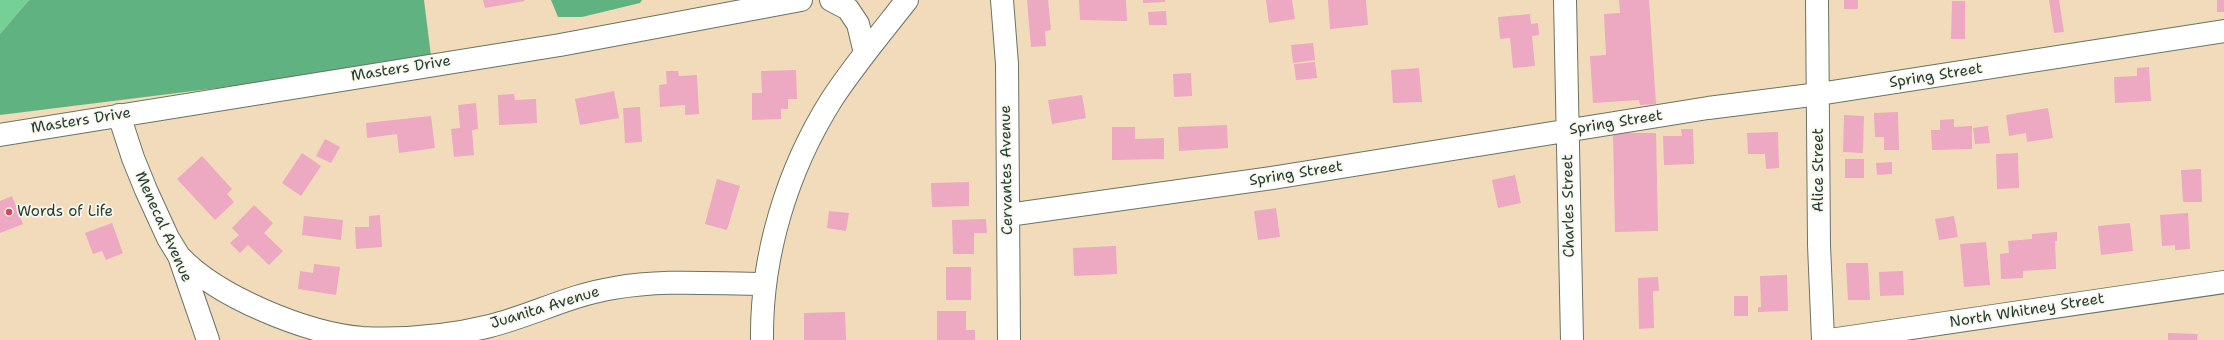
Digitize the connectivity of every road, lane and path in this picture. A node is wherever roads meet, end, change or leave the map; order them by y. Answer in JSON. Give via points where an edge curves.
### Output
{"nodes":[{"id":1,"x":801,"y":0,"type":"edge"},
{"id":2,"x":831,"y":0,"type":"edge"},
{"id":3,"x":907,"y":0,"type":"edge"},
{"id":4,"x":1002,"y":0,"type":"edge"},
{"id":5,"x":1565,"y":0,"type":"edge"},
{"id":6,"x":1817,"y":0,"type":"edge"},
{"id":7,"x":2224,"y":31,"type":"edge"},
{"id":8,"x":865,"y":53,"type":"junction"},
{"id":9,"x":1819,"y":94,"type":"junction"},
{"id":10,"x":119,"y":114,"type":"junction"},
{"id":11,"x":1567,"y":130,"type":"junction"},
{"id":12,"x":0,"y":135,"type":"edge"},
{"id":13,"x":1008,"y":215,"type":"junction"},
{"id":14,"x":179,"y":256,"type":"junction"},
{"id":15,"x":2224,"y":282,"type":"edge"},
{"id":16,"x":765,"y":284,"type":"junction"},
{"id":17,"x":208,"y":340,"type":"edge"},
{"id":18,"x":762,"y":340,"type":"edge"},
{"id":19,"x":1009,"y":340,"type":"edge"},
{"id":20,"x":1572,"y":340,"type":"edge"},
{"id":21,"x":1823,"y":340,"type":"edge"},
{"id":22,"x":1830,"y":340,"type":"edge"}],
"edges":[{"from":1,"to":10,"type":"street","name":"Masters Drive","via":[[560,45]]},
{"from":2,"to":8,"type":"street","via":[[848,9],[858,24]]},
{"from":3,"to":8,"type":"street"},
{"from":4,"to":13,"type":"street","name":"Cervantes Avenue","via":[[1007,64]]},
{"from":5,"to":11,"type":"street","name":"Charles Street"},
{"from":6,"to":9,"type":"street","name":"Alice Street"},
{"from":7,"to":9,"type":"street","name":"Spring Street"},
{"from":8,"to":16,"type":"street","via":[[832,100],[811,137],[792,179],[772,243]]},
{"from":9,"to":11,"type":"street","name":"Spring Street"},
{"from":9,"to":21,"type":"street","name":"Alice Street","via":[[1819,245]]},
{"from":10,"to":12,"type":"street","name":"Masters Drive"},
{"from":10,"to":14,"type":"street","name":"Menecal Avenue","via":[[146,190]]},
{"from":11,"to":13,"type":"street","name":"Spring Street","via":[[1272,178]]},
{"from":11,"to":20,"type":"street","name":"Charles Street"},
{"from":13,"to":19,"type":"street","name":"Cervantes Avenue"},
{"from":14,"to":16,"type":"street","name":"Juanita Avenue","via":[[206,280],[249,303],[290,320],[361,338],[407,338],[459,332],[523,316],[583,294],[614,288],[678,283]]},
{"from":14,"to":17,"type":"street","name":"Menecal Avenue"},
{"from":15,"to":22,"type":"street","name":"North Whitney Street"},
{"from":16,"to":18,"type":"street"}]}
